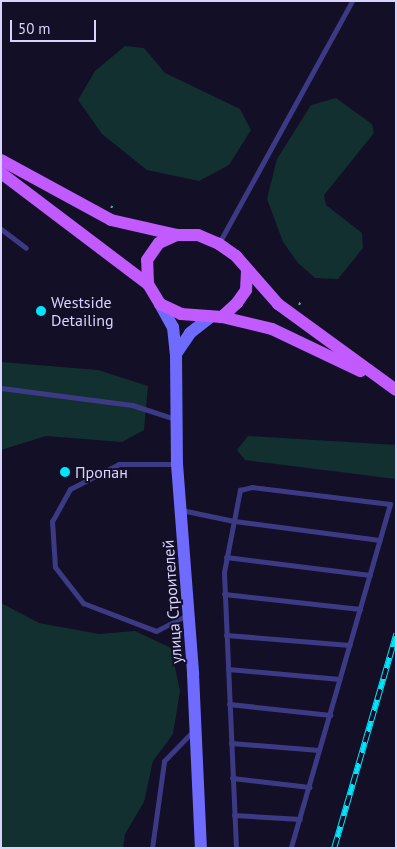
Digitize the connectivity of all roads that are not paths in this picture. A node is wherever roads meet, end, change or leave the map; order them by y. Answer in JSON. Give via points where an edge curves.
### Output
{"nodes":[{"id":1,"x":352,"y":1,"type":"edge"},
{"id":2,"x":1,"y":170,"type":"edge"},
{"id":3,"x":1,"y":229,"type":"edge"},
{"id":4,"x":177,"y":234,"type":"junction"},
{"id":5,"x":219,"y":244,"type":"junction"},
{"id":6,"x":26,"y":248,"type":"dead end"},
{"id":7,"x":247,"y":271,"type":"junction"},
{"id":8,"x":148,"y":284,"type":"junction"},
{"id":9,"x":160,"y":304,"type":"junction"},
{"id":10,"x":215,"y":317,"type":"junction"},
{"id":11,"x":176,"y":354,"type":"junction"},
{"id":12,"x":391,"y":387,"type":"edge"},
{"id":13,"x":1,"y":388,"type":"edge"},
{"id":14,"x":177,"y":420,"type":"junction"},
{"id":15,"x":178,"y":464,"type":"junction"},
{"id":16,"x":181,"y":510,"type":"junction"},
{"id":17,"x":234,"y":521,"type":"junction"},
{"id":18,"x":380,"y":540,"type":"junction"},
{"id":19,"x":226,"y":557,"type":"junction"},
{"id":20,"x":370,"y":575,"type":"junction"},
{"id":21,"x":224,"y":594,"type":"junction"},
{"id":22,"x":360,"y":609,"type":"junction"},
{"id":23,"x":189,"y":615,"type":"junction"},
{"id":24,"x":226,"y":635,"type":"junction"},
{"id":25,"x":350,"y":644,"type":"junction"},
{"id":26,"x":228,"y":669,"type":"junction"},
{"id":27,"x":340,"y":679,"type":"junction"},
{"id":28,"x":229,"y":704,"type":"junction"},
{"id":29,"x":330,"y":715,"type":"junction"},
{"id":30,"x":196,"y":728,"type":"junction"},
{"id":31,"x":231,"y":743,"type":"junction"},
{"id":32,"x":319,"y":750,"type":"junction"},
{"id":33,"x":232,"y":778,"type":"junction"},
{"id":34,"x":309,"y":787,"type":"junction"},
{"id":35,"x":234,"y":815,"type":"junction"},
{"id":36,"x":300,"y":819,"type":"junction"},
{"id":37,"x":152,"y":848,"type":"edge"},
{"id":38,"x":201,"y":848,"type":"edge"},
{"id":39,"x":236,"y":848,"type":"edge"},
{"id":40,"x":290,"y":848,"type":"edge"}],
"edges":[{"from":1,"to":5,"type":"lane"},
{"from":2,"to":4,"type":"main road","via":[[111,220]]},
{"from":2,"to":8,"type":"main road"},
{"from":3,"to":6,"type":"lane"},
{"from":4,"to":5,"type":"main road","via":[[198,235]]},
{"from":4,"to":8,"type":"main road","via":[[159,243],[148,260]]},
{"from":5,"to":7,"type":"main road","via":[[236,256]]},
{"from":7,"to":10,"type":"main road","via":[[246,290],[237,304]]},
{"from":7,"to":12,"type":"main road","via":[[278,304]]},
{"from":8,"to":9,"type":"main road"},
{"from":9,"to":10,"type":"main road","via":[[182,314]]},
{"from":9,"to":11,"type":"main road","name":"улица Строителей","via":[[173,327]]},
{"from":10,"to":11,"type":"main road","via":[[190,333]]},
{"from":10,"to":12,"type":"main road","via":[[272,329]]},
{"from":11,"to":14,"type":"main road","name":"улица Строителей"},
{"from":13,"to":14,"type":"lane","via":[[132,405]]},
{"from":14,"to":15,"type":"main road","name":"улица Строителей"},
{"from":15,"to":16,"type":"main road","name":"улица Строителей"},
{"from":15,"to":23,"type":"lane","via":[[119,464],[70,488],[52,521],[55,567],[83,603],[156,631]]},
{"from":16,"to":17,"type":"lane"},
{"from":16,"to":23,"type":"main road","name":"улица Строителей"},
{"from":17,"to":18,"type":"lane"},
{"from":17,"to":18,"type":"lane","via":[[240,490],[252,486],[390,504]]},
{"from":17,"to":19,"type":"lane"},
{"from":18,"to":20,"type":"lane"},
{"from":19,"to":20,"type":"lane"},
{"from":19,"to":21,"type":"lane"},
{"from":20,"to":22,"type":"lane"},
{"from":21,"to":22,"type":"lane"},
{"from":21,"to":24,"type":"lane"},
{"from":22,"to":25,"type":"lane"},
{"from":23,"to":30,"type":"main road","name":"улица Строителей"},
{"from":24,"to":25,"type":"lane"},
{"from":24,"to":26,"type":"lane"},
{"from":25,"to":27,"type":"lane"},
{"from":26,"to":27,"type":"lane"},
{"from":26,"to":28,"type":"lane"},
{"from":27,"to":29,"type":"lane"},
{"from":28,"to":29,"type":"lane"},
{"from":28,"to":31,"type":"lane"},
{"from":29,"to":32,"type":"lane"},
{"from":30,"to":37,"type":"lane","via":[[164,761]]},
{"from":30,"to":38,"type":"main road","name":"улица Строителей"},
{"from":31,"to":32,"type":"lane"},
{"from":31,"to":33,"type":"lane"},
{"from":32,"to":34,"type":"lane"},
{"from":33,"to":34,"type":"lane"},
{"from":33,"to":35,"type":"lane"},
{"from":34,"to":36,"type":"lane"},
{"from":35,"to":36,"type":"lane"},
{"from":35,"to":39,"type":"lane"},
{"from":36,"to":40,"type":"lane"}]}
